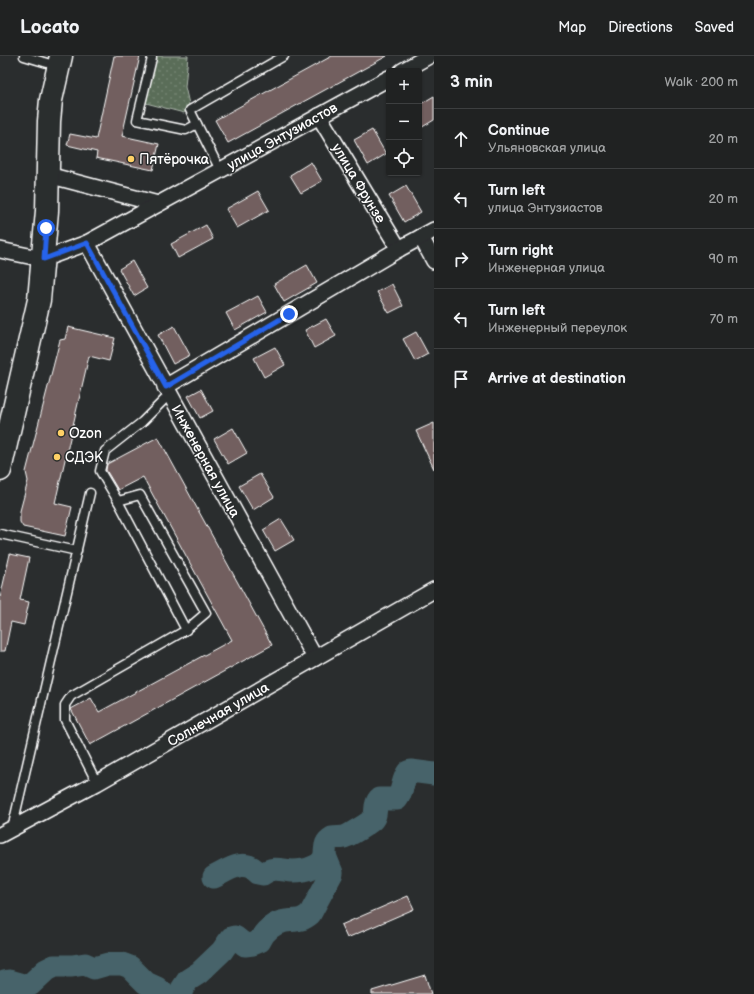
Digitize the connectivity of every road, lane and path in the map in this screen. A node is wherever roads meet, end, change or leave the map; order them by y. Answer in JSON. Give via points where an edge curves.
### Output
{"nodes":[{"id":1,"x":24,"y":56,"type":"edge"},
{"id":2,"x":429,"y":56,"type":"edge"},
{"id":3,"x":280,"y":57,"type":"edge"},
{"id":4,"x":152,"y":58,"type":"dead end"},
{"id":5,"x":59,"y":61,"type":"edge"},
{"id":6,"x":407,"y":68,"type":"edge"},
{"id":7,"x":386,"y":80,"type":"edge"},
{"id":8,"x":319,"y":116,"type":"junction"},
{"id":9,"x":197,"y":124,"type":"junction"},
{"id":10,"x":220,"y":170,"type":"junction"},
{"id":11,"x":48,"y":175,"type":"junction"},
{"id":12,"x":158,"y":204,"type":"junction"},
{"id":13,"x":428,"y":234,"type":"edge"},
{"id":14,"x":87,"y":243,"type":"junction"},
{"id":15,"x":399,"y":249,"type":"junction"},
{"id":16,"x":0,"y":250,"type":"edge"},
{"id":17,"x":44,"y":259,"type":"junction"},
{"id":18,"x":434,"y":261,"type":"edge"},
{"id":19,"x":168,"y":391,"type":"junction"},
{"id":20,"x":0,"y":470,"type":"edge"},
{"id":21,"x":90,"y":493,"type":"dead end"},
{"id":22,"x":118,"y":501,"type":"junction"},
{"id":23,"x":0,"y":534,"type":"edge"},
{"id":24,"x":77,"y":551,"type":"junction"},
{"id":25,"x":434,"y":590,"type":"edge"},
{"id":26,"x":186,"y":630,"type":"junction"},
{"id":27,"x":315,"y":658,"type":"junction"},
{"id":28,"x":97,"y":783,"type":"junction"},
{"id":29,"x":6,"y":833,"type":"edge"}],
"edges":[{"from":1,"to":5,"type":"lane"},
{"from":2,"to":6,"type":"street"},
{"from":3,"to":9,"type":"lane","via":[[190,110]]},
{"from":4,"to":9,"type":"lane","via":[[137,120],[186,130]]},
{"from":5,"to":11,"type":"main road","via":[[51,100]]},
{"from":7,"to":8,"type":"street","name":"улица Энтузиастов"},
{"from":8,"to":10,"type":"street","name":"улица Энтузиастов"},
{"from":8,"to":15,"type":"street","name":"улица Фрунзе"},
{"from":9,"to":10,"type":"lane"},
{"from":10,"to":12,"type":"street","name":"улица Энтузиастов"},
{"from":11,"to":12,"type":"street"},
{"from":11,"to":17,"type":"main road"},
{"from":12,"to":14,"type":"street","name":"улица Энтузиастов"},
{"from":13,"to":15,"type":"street"},
{"from":13,"to":18,"type":"street"},
{"from":14,"to":17,"type":"street","name":"улица Энтузиастов"},
{"from":14,"to":19,"type":"street","name":"Инженерная улица"},
{"from":15,"to":19,"type":"street"},
{"from":16,"to":17,"type":"street"},
{"from":17,"to":20,"type":"main road","via":[[39,300]]},
{"from":19,"to":22,"type":"lane","via":[[142,422],[105,451],[100,471]]},
{"from":19,"to":27,"type":"street","name":"Инженерная улица"},
{"from":21,"to":24,"type":"lane"},
{"from":22,"to":26,"type":"lane"},
{"from":22,"to":26,"type":"lane","via":[[140,495],[206,613]]},
{"from":23,"to":24,"type":"lane"},
{"from":24,"to":29,"type":"lane"},
{"from":25,"to":27,"type":"street","name":"Солнечная улица"},
{"from":26,"to":28,"type":"lane","via":[[71,696],[65,705],[65,720]]},
{"from":27,"to":28,"type":"street","name":"Солнечная улица"},
{"from":28,"to":29,"type":"street","name":"Солнечная улица"}]}
